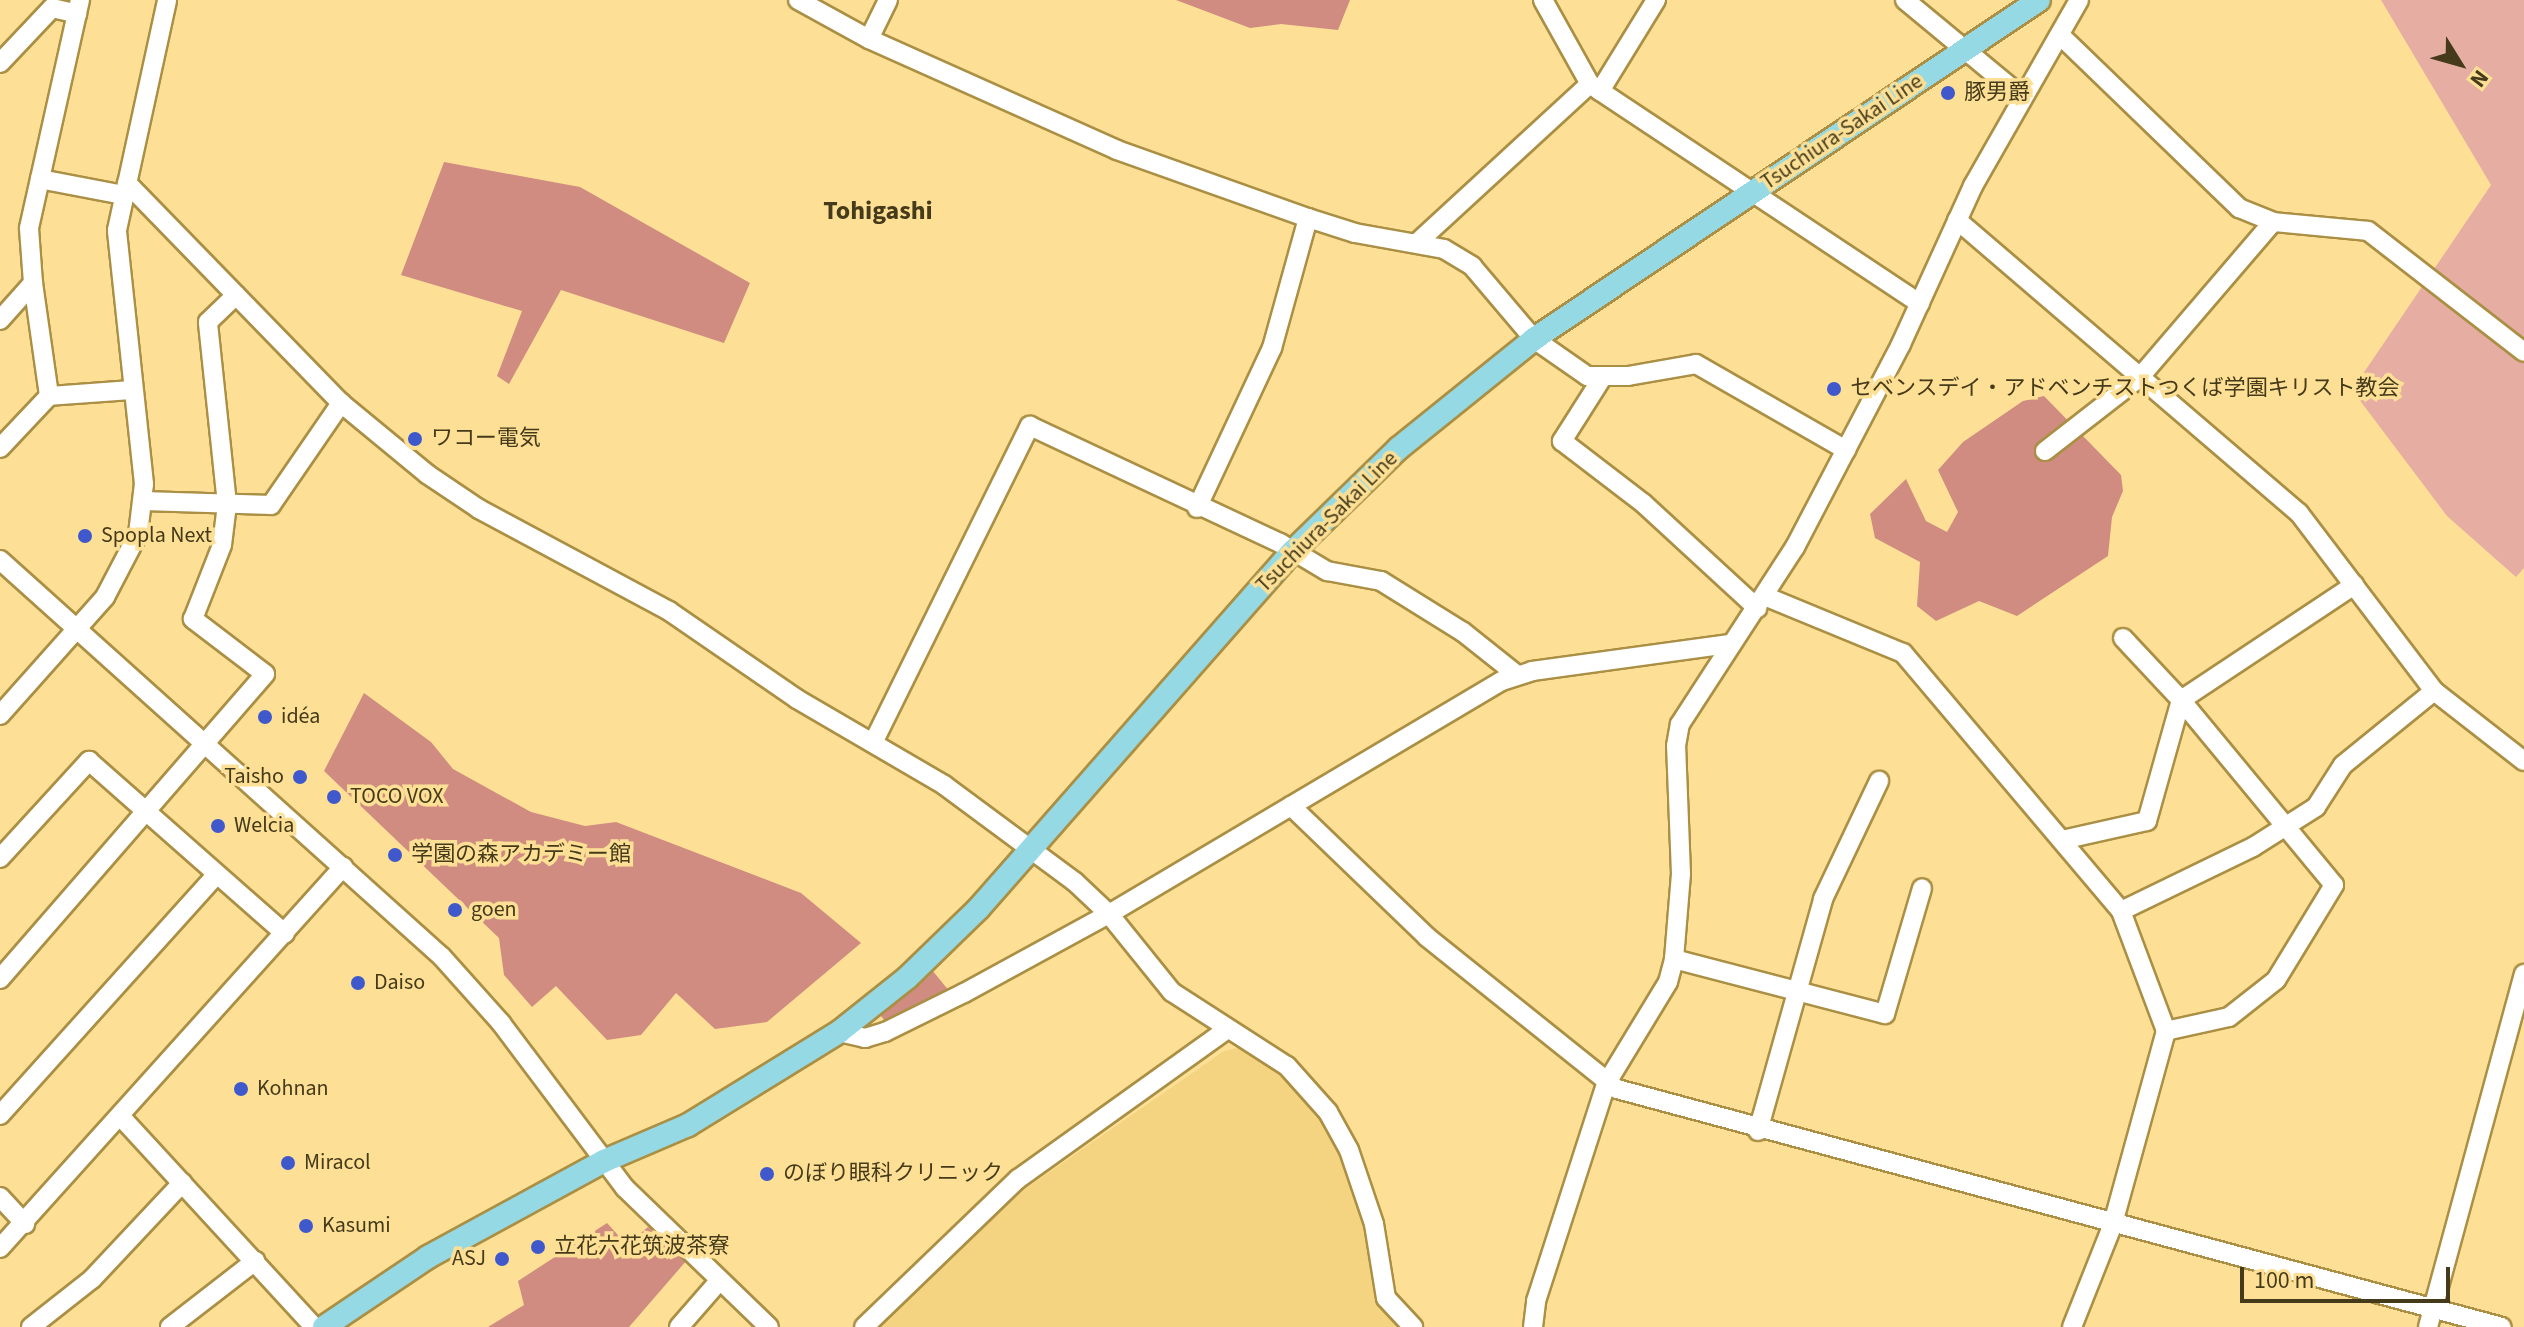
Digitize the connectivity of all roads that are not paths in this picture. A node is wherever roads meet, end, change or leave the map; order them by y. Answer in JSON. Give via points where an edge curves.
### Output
{"nodes":[{"id":1,"x":167,"y":0,"type":"edge"},
{"id":2,"x":798,"y":0,"type":"edge"},
{"id":3,"x":888,"y":0,"type":"edge"},
{"id":4,"x":1543,"y":0,"type":"edge"},
{"id":5,"x":1656,"y":0,"type":"edge"},
{"id":6,"x":1905,"y":0,"type":"edge"},
{"id":7,"x":2039,"y":0,"type":"edge"},
{"id":8,"x":2079,"y":0,"type":"edge"},
{"id":9,"x":79,"y":7,"type":"edge"},
{"id":10,"x":2061,"y":36,"type":"junction"},
{"id":11,"x":869,"y":39,"type":"junction"},
{"id":12,"x":1965,"y":50,"type":"junction"},
{"id":13,"x":0,"y":63,"type":"edge"},
{"id":14,"x":1595,"y":87,"type":"junction"},
{"id":15,"x":2021,"y":96,"type":"junction"},
{"id":16,"x":40,"y":179,"type":"junction"},
{"id":17,"x":126,"y":189,"type":"junction"},
{"id":18,"x":1751,"y":194,"type":"junction"},
{"id":19,"x":1308,"y":218,"type":"junction"},
{"id":20,"x":1957,"y":220,"type":"junction"},
{"id":21,"x":2273,"y":222,"type":"junction"},
{"id":22,"x":1419,"y":241,"type":"junction"},
{"id":23,"x":33,"y":283,"type":"junction"},
{"id":24,"x":236,"y":295,"type":"junction"},
{"id":25,"x":1920,"y":304,"type":"junction"},
{"id":26,"x":0,"y":320,"type":"edge"},
{"id":27,"x":1534,"y":339,"type":"junction"},
{"id":28,"x":2524,"y":352,"type":"edge"},
{"id":29,"x":2140,"y":377,"type":"junction"},
{"id":30,"x":1602,"y":378,"type":"junction"},
{"id":31,"x":133,"y":390,"type":"junction"},
{"id":32,"x":49,"y":396,"type":"junction"},
{"id":33,"x":341,"y":403,"type":"junction"},
{"id":34,"x":0,"y":448,"type":"edge"},
{"id":35,"x":1846,"y":450,"type":"junction"},
{"id":36,"x":2045,"y":451,"type":"dead end"},
{"id":37,"x":144,"y":501,"type":"junction"},
{"id":38,"x":227,"y":504,"type":"junction"},
{"id":39,"x":1197,"y":508,"type":"junction"},
{"id":40,"x":1292,"y":552,"type":"junction"},
{"id":41,"x":0,"y":560,"type":"edge"},
{"id":42,"x":2354,"y":585,"type":"junction"},
{"id":43,"x":1762,"y":602,"type":"junction"},
{"id":44,"x":77,"y":629,"type":"junction"},
{"id":45,"x":2123,"y":638,"type":"dead end"},
{"id":46,"x":1728,"y":644,"type":"junction"},
{"id":47,"x":1517,"y":675,"type":"junction"},
{"id":48,"x":2434,"y":691,"type":"junction"},
{"id":49,"x":2181,"y":700,"type":"junction"},
{"id":50,"x":0,"y":715,"type":"edge"},
{"id":51,"x":873,"y":743,"type":"junction"},
{"id":52,"x":206,"y":744,"type":"junction"},
{"id":53,"x":2524,"y":761,"type":"edge"},
{"id":54,"x":1879,"y":781,"type":"dead end"},
{"id":55,"x":1291,"y":806,"type":"junction"},
{"id":56,"x":149,"y":813,"type":"junction"},
{"id":57,"x":2287,"y":826,"type":"junction"},
{"id":58,"x":2062,"y":840,"type":"junction"},
{"id":59,"x":1031,"y":848,"type":"junction"},
{"id":60,"x":0,"y":858,"type":"edge"},
{"id":61,"x":343,"y":867,"type":"junction"},
{"id":62,"x":217,"y":874,"type":"junction"},
{"id":63,"x":1922,"y":888,"type":"dead end"},
{"id":64,"x":2121,"y":911,"type":"junction"},
{"id":65,"x":1109,"y":914,"type":"junction"},
{"id":66,"x":285,"y":934,"type":"junction"},
{"id":67,"x":1674,"y":959,"type":"junction"},
{"id":68,"x":2524,"y":974,"type":"edge"},
{"id":69,"x":0,"y":979,"type":"edge"},
{"id":70,"x":1797,"y":991,"type":"junction"},
{"id":71,"x":1226,"y":1030,"type":"junction"},
{"id":72,"x":2166,"y":1031,"type":"junction"},
{"id":73,"x":839,"y":1032,"type":"junction"},
{"id":74,"x":1606,"y":1084,"type":"junction"},
{"id":75,"x":0,"y":1115,"type":"edge"},
{"id":76,"x":122,"y":1118,"type":"junction"},
{"id":77,"x":1758,"y":1131,"type":"junction"},
{"id":78,"x":604,"y":1161,"type":"junction"},
{"id":79,"x":182,"y":1183,"type":"junction"},
{"id":80,"x":0,"y":1197,"type":"edge"},
{"id":81,"x":492,"y":1221,"type":"junction"},
{"id":82,"x":25,"y":1224,"type":"junction"},
{"id":83,"x":2113,"y":1224,"type":"junction"},
{"id":84,"x":0,"y":1248,"type":"edge"},
{"id":85,"x":255,"y":1261,"type":"junction"},
{"id":86,"x":720,"y":1280,"type":"junction"},
{"id":87,"x":2431,"y":1318,"type":"edge"},
{"id":88,"x":31,"y":1327,"type":"edge"},
{"id":89,"x":170,"y":1327,"type":"edge"},
{"id":90,"x":314,"y":1327,"type":"edge"},
{"id":91,"x":324,"y":1327,"type":"edge"},
{"id":92,"x":351,"y":1327,"type":"edge"},
{"id":93,"x":679,"y":1327,"type":"edge"},
{"id":94,"x":769,"y":1327,"type":"edge"},
{"id":95,"x":864,"y":1327,"type":"edge"},
{"id":96,"x":1413,"y":1327,"type":"edge"},
{"id":97,"x":1533,"y":1327,"type":"edge"},
{"id":98,"x":2072,"y":1327,"type":"edge"},
{"id":99,"x":2502,"y":1327,"type":"edge"}],
"edges":[{"from":1,"to":17,"type":"street"},
{"from":2,"to":11,"type":"street"},
{"from":3,"to":11,"type":"street"},
{"from":4,"to":14,"type":"street"},
{"from":5,"to":14,"type":"street"},
{"from":6,"to":12,"type":"street"},
{"from":7,"to":12,"type":"main road","name":"Tsuchiura-Sakai Line"},
{"from":8,"to":10,"type":"street"},
{"from":9,"to":13,"type":"street","via":[[52,8]]},
{"from":9,"to":16,"type":"street"},
{"from":10,"to":15,"type":"street"},
{"from":10,"to":21,"type":"street","via":[[2239,208]]},
{"from":11,"to":19,"type":"street","via":[[1117,150]]},
{"from":12,"to":15,"type":"street"},
{"from":12,"to":18,"type":"main road","name":"Tsuchiura-Sakai Line"},
{"from":14,"to":18,"type":"street"},
{"from":14,"to":22,"type":"street"},
{"from":15,"to":20,"type":"street"},
{"from":16,"to":17,"type":"street"},
{"from":16,"to":23,"type":"street","via":[[29,228]]},
{"from":17,"to":24,"type":"street"},
{"from":17,"to":31,"type":"street","via":[[118,270]]},
{"from":18,"to":25,"type":"street"},
{"from":18,"to":27,"type":"main road","name":"Tsuchiura-Sakai Line"},
{"from":19,"to":22,"type":"street","via":[[1355,233]]},
{"from":19,"to":39,"type":"street","via":[[1272,348]]},
{"from":20,"to":25,"type":"street"},
{"from":20,"to":29,"type":"street"},
{"from":21,"to":28,"type":"street","via":[[2368,231]]},
{"from":21,"to":29,"type":"street"},
{"from":22,"to":27,"type":"street","via":[[1472,266]]},
{"from":23,"to":26,"type":"street"},
{"from":23,"to":32,"type":"street"},
{"from":24,"to":33,"type":"street"},
{"from":24,"to":38,"type":"street","via":[[208,322]]},
{"from":25,"to":35,"type":"street"},
{"from":27,"to":30,"type":"street","via":[[1587,376]]},
{"from":27,"to":40,"type":"main road","name":"Tsuchiura-Sakai Line","via":[[1399,448]]},
{"from":29,"to":36,"type":"street"},
{"from":29,"to":42,"type":"street","via":[[2299,513]]},
{"from":30,"to":35,"type":"street","via":[[1696,364]]},
{"from":30,"to":43,"type":"street","via":[[1562,441]]},
{"from":31,"to":32,"type":"street"},
{"from":31,"to":37,"type":"street"},
{"from":32,"to":34,"type":"street"},
{"from":33,"to":38,"type":"street","via":[[271,505]]},
{"from":33,"to":51,"type":"street","via":[[462,499],[669,611],[797,699]]},
{"from":35,"to":43,"type":"street"},
{"from":37,"to":38,"type":"street"},
{"from":37,"to":44,"type":"street","via":[[138,534],[119,578]]},
{"from":38,"to":52,"type":"street","via":[[219,557],[193,619],[265,674]]},
{"from":39,"to":40,"type":"street"},
{"from":39,"to":51,"type":"street","via":[[1030,426]]},
{"from":40,"to":47,"type":"street","via":[[1327,571],[1381,581],[1463,632]]},
{"from":40,"to":59,"type":"main road","name":"Tsuchiura-Sakai Line"},
{"from":41,"to":44,"type":"street"},
{"from":42,"to":48,"type":"street"},
{"from":42,"to":49,"type":"street"},
{"from":43,"to":46,"type":"street"},
{"from":43,"to":58,"type":"street","via":[[1903,653]]},
{"from":44,"to":50,"type":"street"},
{"from":44,"to":52,"type":"street"},
{"from":45,"to":49,"type":"street"},
{"from":46,"to":47,"type":"street"},
{"from":46,"to":67,"type":"street","via":[[1680,724],[1676,746],[1682,803]]},
{"from":47,"to":55,"type":"street","via":[[1414,730]]},
{"from":48,"to":53,"type":"street"},
{"from":48,"to":57,"type":"street","via":[[2360,749],[2316,807]]},
{"from":49,"to":57,"type":"street"},
{"from":49,"to":58,"type":"street","via":[[2147,821]]},
{"from":51,"to":59,"type":"street","via":[[944,785]]},
{"from":52,"to":56,"type":"street"},
{"from":52,"to":61,"type":"street"},
{"from":54,"to":70,"type":"street","via":[[1823,899]]},
{"from":55,"to":65,"type":"street"},
{"from":55,"to":74,"type":"street","via":[[1427,937]]},
{"from":56,"to":60,"type":"street","via":[[89,761]]},
{"from":56,"to":62,"type":"street"},
{"from":56,"to":69,"type":"street"},
{"from":57,"to":64,"type":"street"},
{"from":57,"to":72,"type":"street","via":[[2334,885],[2276,980],[2229,1017]]},
{"from":58,"to":64,"type":"street"},
{"from":59,"to":65,"type":"street"},
{"from":59,"to":73,"type":"main road","name":"Tsuchiura-Sakai Line","via":[[931,955]]},
{"from":61,"to":66,"type":"street"},
{"from":61,"to":78,"type":"street","via":[[467,983]]},
{"from":62,"to":66,"type":"street"},
{"from":62,"to":75,"type":"street"},
{"from":63,"to":70,"type":"street","via":[[1885,1014]]},
{"from":64,"to":72,"type":"street"},
{"from":65,"to":71,"type":"street","via":[[1172,992]]},
{"from":65,"to":73,"type":"street","via":[[885,1032],[865,1038]]},
{"from":66,"to":76,"type":"street"},
{"from":67,"to":70,"type":"street"},
{"from":67,"to":74,"type":"street","via":[[1668,982]]},
{"from":68,"to":87,"type":"street"},
{"from":70,"to":77,"type":"street"},
{"from":71,"to":95,"type":"street","via":[[1018,1179]]},
{"from":71,"to":96,"type":"street","via":[[1287,1066],[1328,1112],[1367,1201],[1386,1298]]},
{"from":72,"to":83,"type":"street"},
{"from":73,"to":78,"type":"main road","name":"Tsuchiura-Sakai Line","via":[[688,1125]]},
{"from":74,"to":77,"type":"street"},
{"from":74,"to":97,"type":"street","via":[[1536,1301]]},
{"from":76,"to":79,"type":"street"},
{"from":76,"to":82,"type":"street"},
{"from":77,"to":83,"type":"street"},
{"from":78,"to":81,"type":"main road"},
{"from":78,"to":86,"type":"street"},
{"from":79,"to":85,"type":"street"},
{"from":79,"to":88,"type":"street","via":[[92,1279]]},
{"from":80,"to":82,"type":"street"},
{"from":81,"to":91,"type":"main road"},
{"from":81,"to":92,"type":"main road","via":[[438,1269]]},
{"from":82,"to":84,"type":"street"},
{"from":83,"to":87,"type":"street"},
{"from":83,"to":98,"type":"street"},
{"from":85,"to":89,"type":"street"},
{"from":85,"to":90,"type":"street"},
{"from":86,"to":93,"type":"street"},
{"from":86,"to":94,"type":"street"},
{"from":87,"to":99,"type":"street"}]}
